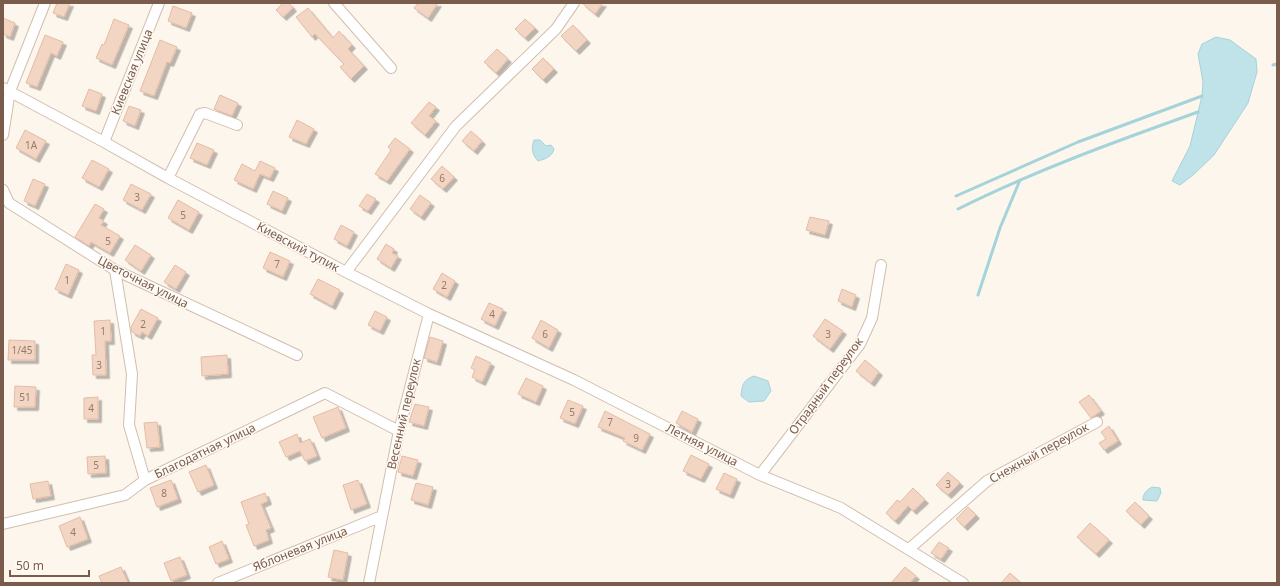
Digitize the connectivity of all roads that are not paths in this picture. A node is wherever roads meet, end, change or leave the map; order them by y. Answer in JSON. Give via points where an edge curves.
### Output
{"nodes":[{"id":1,"x":45,"y":3,"type":"edge"},
{"id":2,"x":159,"y":3,"type":"edge"},
{"id":3,"x":334,"y":3,"type":"edge"},
{"id":4,"x":574,"y":3,"type":"edge"},
{"id":5,"x":391,"y":68,"type":"dead end"},
{"id":6,"x":7,"y":90,"type":"edge"},
{"id":7,"x":237,"y":125,"type":"dead end"},
{"id":8,"x":3,"y":135,"type":"edge"},
{"id":9,"x":104,"y":142,"type":"junction"},
{"id":10,"x":168,"y":178,"type":"junction"},
{"id":11,"x":3,"y":190,"type":"edge"},
{"id":12,"x":881,"y":265,"type":"dead end"},
{"id":13,"x":115,"y":270,"type":"junction"},
{"id":14,"x":346,"y":272,"type":"junction"},
{"id":15,"x":432,"y":315,"type":"junction"},
{"id":16,"x":297,"y":355,"type":"dead end"},
{"id":17,"x":1097,"y":422,"type":"dead end"},
{"id":18,"x":399,"y":431,"type":"junction"},
{"id":19,"x":760,"y":476,"type":"junction"},
{"id":20,"x":145,"y":480,"type":"junction"},
{"id":21,"x":382,"y":516,"type":"junction"},
{"id":22,"x":3,"y":524,"type":"edge"},
{"id":23,"x":909,"y":549,"type":"junction"},
{"id":24,"x":218,"y":583,"type":"edge"},
{"id":25,"x":369,"y":583,"type":"edge"},
{"id":26,"x":963,"y":583,"type":"edge"}],
"edges":[{"from":1,"to":6,"type":"street"},
{"from":2,"to":9,"type":"street","name":"Киевская улица"},
{"from":3,"to":5,"type":"street"},
{"from":4,"to":14,"type":"street","via":[[556,29],[456,126]]},
{"from":6,"to":8,"type":"street"},
{"from":6,"to":9,"type":"street","name":"Киевский тупик"},
{"from":7,"to":10,"type":"street","via":[[205,113],[200,114]]},
{"from":9,"to":10,"type":"street","name":"Киевский тупик"},
{"from":10,"to":14,"type":"street","name":"Киевский тупик"},
{"from":11,"to":13,"type":"street","name":"Цветочная улица","via":[[9,203]]},
{"from":12,"to":19,"type":"street","name":"Отрадный переулок","via":[[872,318],[860,344]]},
{"from":13,"to":16,"type":"street","name":"Цветочная улица"},
{"from":13,"to":20,"type":"street","via":[[132,374],[129,425]]},
{"from":14,"to":15,"type":"street","name":"Киевский тупик"},
{"from":15,"to":18,"type":"street","name":"Весенний переулок"},
{"from":15,"to":19,"type":"street","name":"Летняя улица","via":[[574,380]]},
{"from":17,"to":23,"type":"street","name":"Снежный переулок","via":[[987,481]]},
{"from":18,"to":20,"type":"street","name":"Благодатная улица","via":[[325,393]]},
{"from":18,"to":21,"type":"street","name":"Весенний переулок"},
{"from":19,"to":23,"type":"street","name":"Летняя улица","via":[[840,508]]},
{"from":20,"to":22,"type":"street","name":"Благодатная улица","via":[[125,495]]},
{"from":21,"to":24,"type":"street","name":"Яблоневая улица"},
{"from":21,"to":25,"type":"street","name":"Весенний переулок"},
{"from":23,"to":26,"type":"street","name":"Летняя улица"}]}
